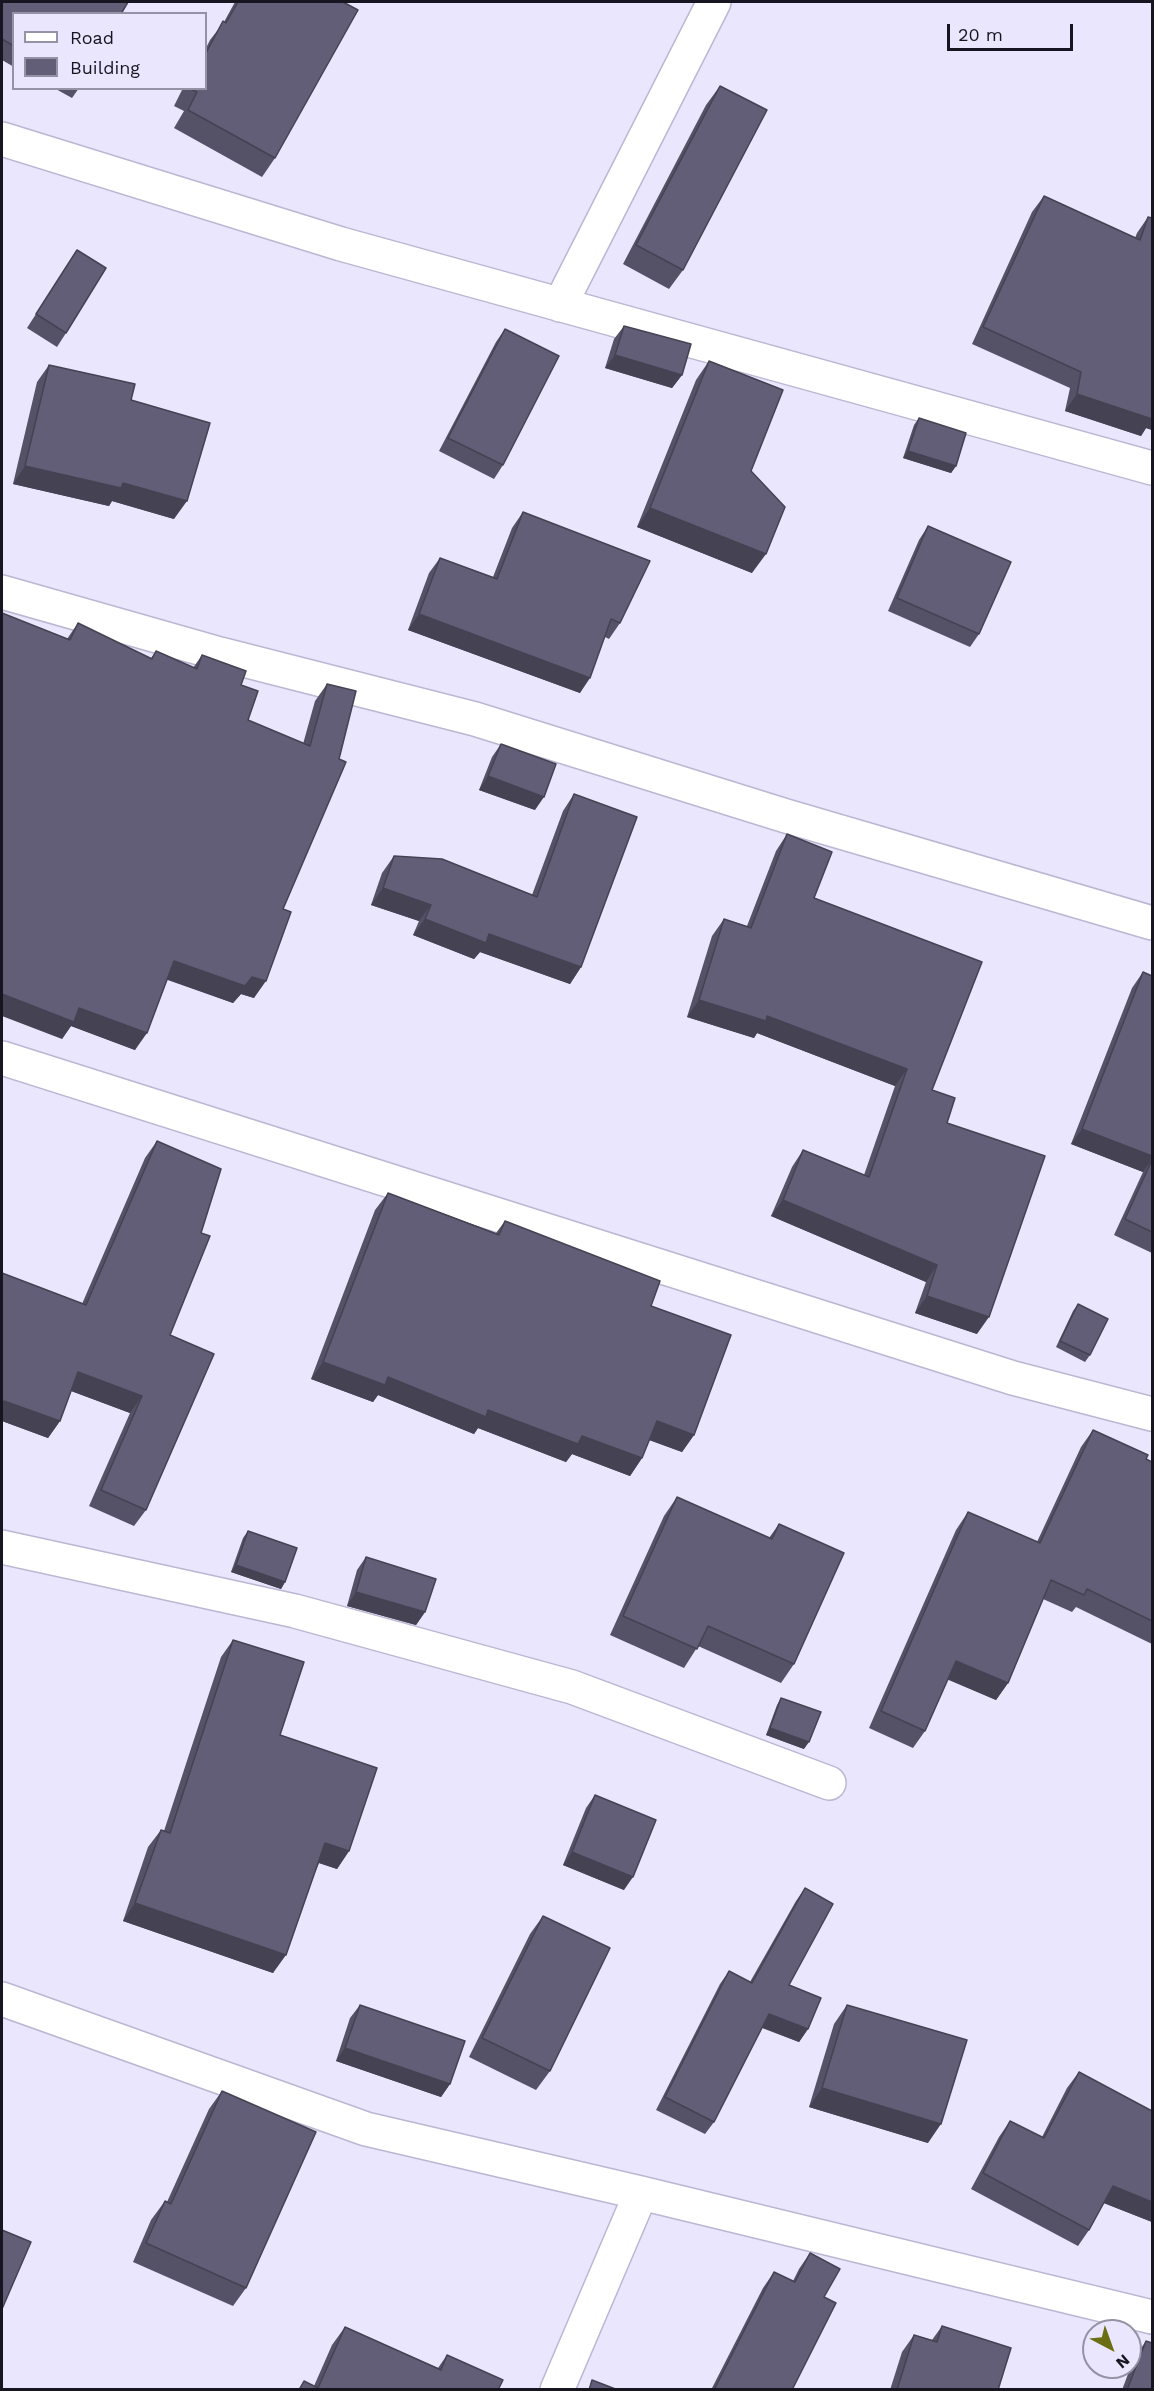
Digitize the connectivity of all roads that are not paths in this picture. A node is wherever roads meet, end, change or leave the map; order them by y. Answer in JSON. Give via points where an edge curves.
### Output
{"nodes":[{"id":1,"x":714,"y":2,"type":"edge"},
{"id":2,"x":2,"y":139,"type":"edge"},
{"id":3,"x":560,"y":305,"type":"junction"},
{"id":4,"x":1152,"y":468,"type":"edge"},
{"id":5,"x":2,"y":592,"type":"edge"},
{"id":6,"x":1152,"y":923,"type":"edge"},
{"id":7,"x":2,"y":1058,"type":"edge"},
{"id":8,"x":1152,"y":1414,"type":"edge"},
{"id":9,"x":2,"y":1547,"type":"edge"},
{"id":10,"x":829,"y":1783,"type":"dead end"},
{"id":11,"x":2,"y":1999,"type":"edge"},
{"id":12,"x":641,"y":2193,"type":"junction"},
{"id":13,"x":1152,"y":2317,"type":"edge"},
{"id":14,"x":557,"y":2390,"type":"edge"}],
"edges":[{"from":1,"to":3,"type":"street"},
{"from":2,"to":3,"type":"street","via":[[341,244]]},
{"from":3,"to":4,"type":"street"},
{"from":5,"to":6,"type":"street","via":[[220,654],[476,719],[786,816]]},
{"from":7,"to":8,"type":"street","via":[[1013,1378]]},
{"from":9,"to":10,"type":"street","via":[[295,1611],[560,1684]]},
{"from":11,"to":12,"type":"street","via":[[366,2129]]},
{"from":12,"to":13,"type":"street"},
{"from":12,"to":14,"type":"street"}]}
